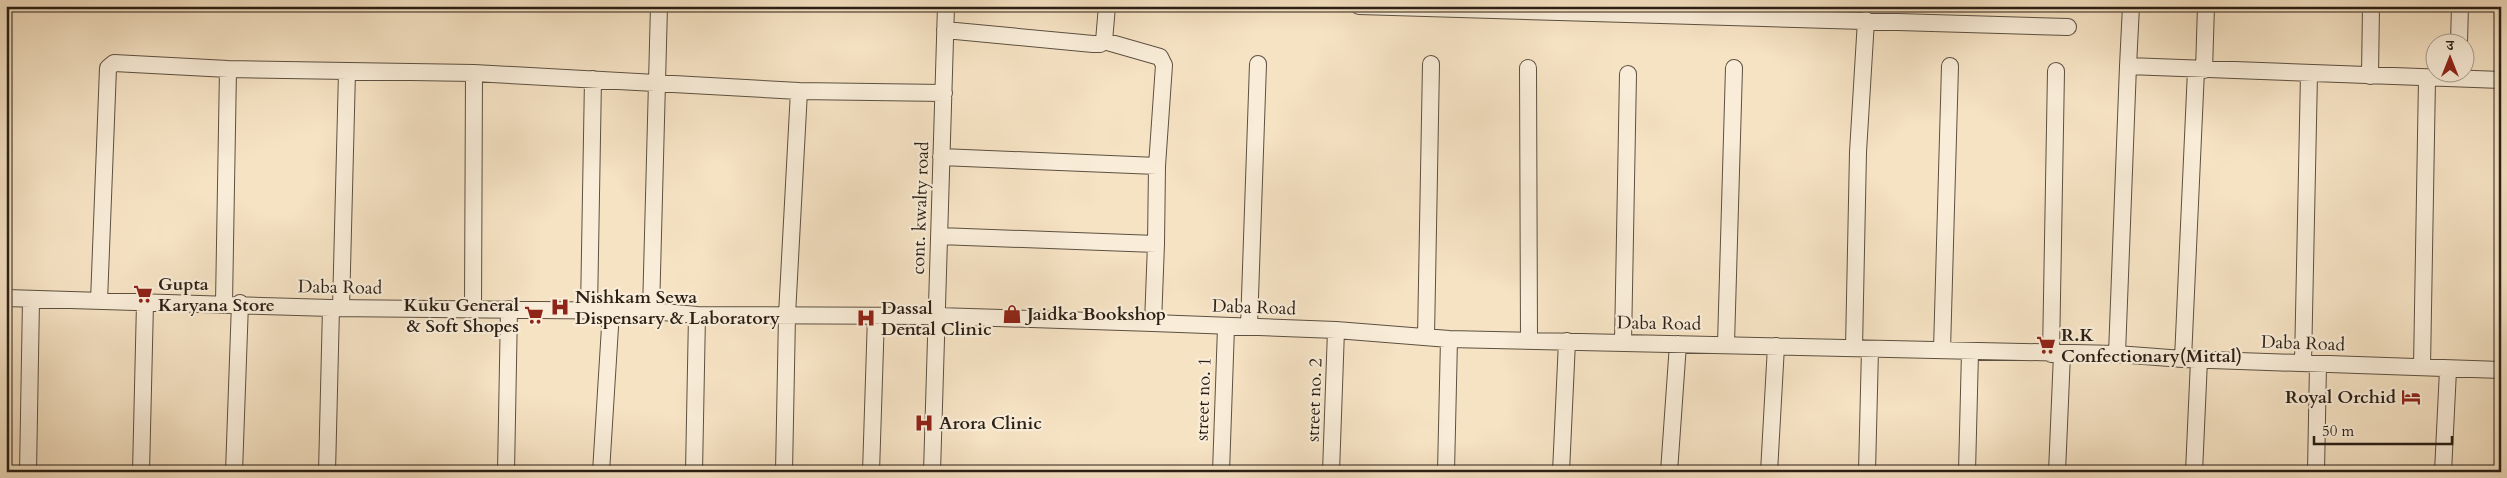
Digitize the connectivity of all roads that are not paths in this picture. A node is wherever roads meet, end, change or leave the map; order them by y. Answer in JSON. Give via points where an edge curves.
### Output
{"nodes":[{"id":1,"x":659,"y":6,"type":"edge"},
{"id":2,"x":946,"y":6,"type":"edge"},
{"id":3,"x":1107,"y":6,"type":"edge"},
{"id":4,"x":1359,"y":6,"type":"edge"},
{"id":5,"x":2131,"y":6,"type":"edge"},
{"id":6,"x":2206,"y":6,"type":"edge"},
{"id":7,"x":2371,"y":6,"type":"edge"},
{"id":8,"x":2460,"y":6,"type":"edge"},
{"id":9,"x":1866,"y":20,"type":"junction"},
{"id":10,"x":2068,"y":27,"type":"dead end"},
{"id":11,"x":945,"y":30,"type":"junction"},
{"id":12,"x":2459,"y":32,"type":"edge"},
{"id":13,"x":1104,"y":41,"type":"junction"},
{"id":14,"x":1258,"y":64,"type":"dead end"},
{"id":15,"x":1431,"y":64,"type":"dead end"},
{"id":16,"x":1950,"y":66,"type":"dead end"},
{"id":17,"x":2128,"y":66,"type":"junction"},
{"id":18,"x":1528,"y":68,"type":"dead end"},
{"id":19,"x":1734,"y":68,"type":"dead end"},
{"id":20,"x":228,"y":69,"type":"junction"},
{"id":21,"x":2200,"y":70,"type":"junction"},
{"id":22,"x":2056,"y":71,"type":"dead end"},
{"id":23,"x":347,"y":72,"type":"junction"},
{"id":24,"x":474,"y":73,"type":"junction"},
{"id":25,"x":1628,"y":74,"type":"dead end"},
{"id":26,"x":2309,"y":74,"type":"junction"},
{"id":27,"x":2370,"y":76,"type":"junction"},
{"id":28,"x":2474,"y":77,"type":"edge"},
{"id":29,"x":593,"y":79,"type":"junction"},
{"id":30,"x":2424,"y":79,"type":"edge"},
{"id":31,"x":2501,"y":80,"type":"edge"},
{"id":32,"x":657,"y":82,"type":"junction"},
{"id":33,"x":2427,"y":82,"type":"edge"},
{"id":34,"x":799,"y":91,"type":"junction"},
{"id":35,"x":944,"y":93,"type":"junction"},
{"id":36,"x":942,"y":157,"type":"junction"},
{"id":37,"x":1157,"y":166,"type":"junction"},
{"id":38,"x":939,"y":236,"type":"junction"},
{"id":39,"x":1156,"y":244,"type":"junction"},
{"id":40,"x":6,"y":298,"type":"edge"},
{"id":41,"x":31,"y":300,"type":"junction"},
{"id":42,"x":99,"y":301,"type":"junction"},
{"id":43,"x":232,"y":303,"type":"junction"},
{"id":44,"x":145,"y":304,"type":"junction"},
{"id":45,"x":336,"y":308,"type":"junction"},
{"id":46,"x":474,"y":308,"type":"junction"},
{"id":47,"x":509,"y":309,"type":"junction"},
{"id":48,"x":589,"y":310,"type":"junction"},
{"id":49,"x":611,"y":310,"type":"junction"},
{"id":50,"x":651,"y":311,"type":"junction"},
{"id":51,"x":697,"y":315,"type":"junction"},
{"id":52,"x":787,"y":315,"type":"junction"},
{"id":53,"x":876,"y":316,"type":"junction"},
{"id":54,"x":937,"y":316,"type":"junction"},
{"id":55,"x":1153,"y":323,"type":"junction"},
{"id":56,"x":1249,"y":326,"type":"junction"},
{"id":57,"x":1226,"y":327,"type":"junction"},
{"id":58,"x":1336,"y":330,"type":"junction"},
{"id":59,"x":1426,"y":337,"type":"junction"},
{"id":60,"x":1449,"y":339,"type":"junction"},
{"id":61,"x":1528,"y":340,"type":"junction"},
{"id":62,"x":1567,"y":341,"type":"junction"},
{"id":63,"x":1623,"y":343,"type":"junction"},
{"id":64,"x":1678,"y":344,"type":"junction"},
{"id":65,"x":1726,"y":344,"type":"junction"},
{"id":66,"x":1776,"y":346,"type":"junction"},
{"id":67,"x":1862,"y":348,"type":"junction"},
{"id":68,"x":1942,"y":350,"type":"junction"},
{"id":69,"x":1970,"y":352,"type":"junction"},
{"id":70,"x":2057,"y":354,"type":"junction"},
{"id":71,"x":2117,"y":354,"type":"junction"},
{"id":72,"x":2191,"y":359,"type":"junction"},
{"id":73,"x":2311,"y":364,"type":"junction"},
{"id":74,"x":2422,"y":367,"type":"junction"},
{"id":75,"x":2448,"y":370,"type":"junction"},
{"id":76,"x":2501,"y":370,"type":"edge"},
{"id":77,"x":28,"y":472,"type":"edge"},
{"id":78,"x":141,"y":472,"type":"edge"},
{"id":79,"x":234,"y":472,"type":"edge"},
{"id":80,"x":327,"y":472,"type":"edge"},
{"id":81,"x":506,"y":472,"type":"edge"},
{"id":82,"x":601,"y":472,"type":"edge"},
{"id":83,"x":694,"y":472,"type":"edge"},
{"id":84,"x":784,"y":472,"type":"edge"},
{"id":85,"x":871,"y":472,"type":"edge"},
{"id":86,"x":932,"y":472,"type":"edge"},
{"id":87,"x":1221,"y":472,"type":"edge"},
{"id":88,"x":1331,"y":472,"type":"edge"},
{"id":89,"x":1446,"y":472,"type":"edge"},
{"id":90,"x":1561,"y":472,"type":"edge"},
{"id":91,"x":1668,"y":472,"type":"edge"},
{"id":92,"x":1769,"y":472,"type":"edge"},
{"id":93,"x":1867,"y":472,"type":"edge"},
{"id":94,"x":1967,"y":472,"type":"edge"},
{"id":95,"x":2058,"y":472,"type":"edge"},
{"id":96,"x":2194,"y":472,"type":"edge"},
{"id":97,"x":2316,"y":472,"type":"edge"},
{"id":98,"x":2443,"y":472,"type":"edge"}],
"edges":[{"from":1,"to":32,"type":"street"},
{"from":2,"to":11,"type":"street","name":"cont. kwalty road"},
{"from":3,"to":13,"type":"street"},
{"from":4,"to":9,"type":"street"},
{"from":5,"to":17,"type":"street"},
{"from":6,"to":21,"type":"street"},
{"from":7,"to":27,"type":"street"},
{"from":8,"to":12,"type":"street"},
{"from":9,"to":10,"type":"street"},
{"from":9,"to":67,"type":"street","via":[[1858,152]]},
{"from":11,"to":13,"type":"street","via":[[1093,44]]},
{"from":11,"to":35,"type":"street","name":"cont. kwalty road"},
{"from":13,"to":37,"type":"street","via":[[1156,55],[1163,61]]},
{"from":14,"to":56,"type":"street"},
{"from":15,"to":59,"type":"street"},
{"from":16,"to":68,"type":"street"},
{"from":17,"to":21,"type":"street"},
{"from":17,"to":71,"type":"street"},
{"from":18,"to":61,"type":"street"},
{"from":19,"to":65,"type":"street"},
{"from":20,"to":23,"type":"street"},
{"from":20,"to":42,"type":"street","via":[[114,63],[108,68]]},
{"from":20,"to":43,"type":"street"},
{"from":21,"to":26,"type":"street"},
{"from":21,"to":72,"type":"street"},
{"from":22,"to":70,"type":"street"},
{"from":23,"to":24,"type":"street"},
{"from":23,"to":45,"type":"street"},
{"from":24,"to":29,"type":"street"},
{"from":24,"to":46,"type":"street"},
{"from":25,"to":63,"type":"street"},
{"from":26,"to":27,"type":"street"},
{"from":26,"to":73,"type":"street"},
{"from":27,"to":30,"type":"street"},
{"from":28,"to":31,"type":"street"},
{"from":29,"to":32,"type":"street"},
{"from":29,"to":48,"type":"street"},
{"from":32,"to":34,"type":"street"},
{"from":32,"to":50,"type":"street"},
{"from":33,"to":74,"type":"street"},
{"from":34,"to":35,"type":"street"},
{"from":34,"to":52,"type":"street"},
{"from":35,"to":36,"type":"street","name":"cont. kwalty road"},
{"from":36,"to":37,"type":"street"},
{"from":36,"to":38,"type":"street","name":"cont. kwalty road"},
{"from":37,"to":39,"type":"street"},
{"from":38,"to":39,"type":"street"},
{"from":38,"to":54,"type":"street","name":"cont. kwalty road"},
{"from":39,"to":55,"type":"street"},
{"from":40,"to":41,"type":"street","name":"Daba Road"},
{"from":41,"to":42,"type":"street","name":"Daba Road"},
{"from":41,"to":77,"type":"street"},
{"from":42,"to":44,"type":"street","name":"Daba Road"},
{"from":43,"to":44,"type":"street","name":"Daba Road"},
{"from":43,"to":45,"type":"street","name":"Daba Road"},
{"from":43,"to":79,"type":"street"},
{"from":44,"to":78,"type":"street"},
{"from":45,"to":46,"type":"street","name":"Daba Road"},
{"from":45,"to":80,"type":"street"},
{"from":46,"to":47,"type":"street","name":"Daba Road"},
{"from":47,"to":48,"type":"street","name":"Daba Road"},
{"from":47,"to":81,"type":"street"},
{"from":48,"to":49,"type":"street","name":"Daba Road"},
{"from":49,"to":50,"type":"street","name":"Daba Road"},
{"from":49,"to":82,"type":"street"},
{"from":50,"to":51,"type":"street","name":"Daba Road"},
{"from":51,"to":52,"type":"street","name":"Daba Road"},
{"from":51,"to":83,"type":"street"},
{"from":52,"to":53,"type":"street","name":"Daba Road"},
{"from":52,"to":84,"type":"street"},
{"from":53,"to":54,"type":"street","name":"Daba Road"},
{"from":53,"to":85,"type":"street"},
{"from":54,"to":55,"type":"street","name":"Daba Road"},
{"from":54,"to":86,"type":"street","name":"cont. kwalty road"},
{"from":55,"to":57,"type":"street","name":"Daba Road"},
{"from":56,"to":57,"type":"street","name":"Daba Road"},
{"from":56,"to":58,"type":"street","name":"Daba Road"},
{"from":57,"to":87,"type":"street","name":"street no. 1"},
{"from":58,"to":59,"type":"street","name":"Daba Road"},
{"from":58,"to":88,"type":"street","name":"street no. 2"},
{"from":59,"to":60,"type":"street","name":"Daba Road"},
{"from":60,"to":61,"type":"street","name":"Daba Road"},
{"from":60,"to":89,"type":"street"},
{"from":61,"to":62,"type":"street","name":"Daba Road"},
{"from":62,"to":63,"type":"street","name":"Daba Road"},
{"from":62,"to":90,"type":"street"},
{"from":63,"to":64,"type":"street","name":"Daba Road"},
{"from":64,"to":65,"type":"street","name":"Daba Road"},
{"from":64,"to":91,"type":"street"},
{"from":65,"to":66,"type":"street","name":"Daba Road"},
{"from":66,"to":67,"type":"street","name":"Daba Road"},
{"from":66,"to":92,"type":"street"},
{"from":67,"to":68,"type":"street","name":"Daba Road"},
{"from":67,"to":93,"type":"street"},
{"from":68,"to":69,"type":"street","name":"Daba Road"},
{"from":69,"to":70,"type":"street","name":"Daba Road"},
{"from":69,"to":94,"type":"street"},
{"from":70,"to":71,"type":"street","name":"Daba Road"},
{"from":70,"to":95,"type":"street"},
{"from":71,"to":72,"type":"street","name":"Daba Road"},
{"from":72,"to":73,"type":"street","name":"Daba Road"},
{"from":72,"to":96,"type":"street"},
{"from":73,"to":74,"type":"street","name":"Daba Road"},
{"from":73,"to":97,"type":"street"},
{"from":74,"to":75,"type":"street","name":"Daba Road"},
{"from":75,"to":76,"type":"street","name":"Daba Road"},
{"from":75,"to":98,"type":"street"}]}
